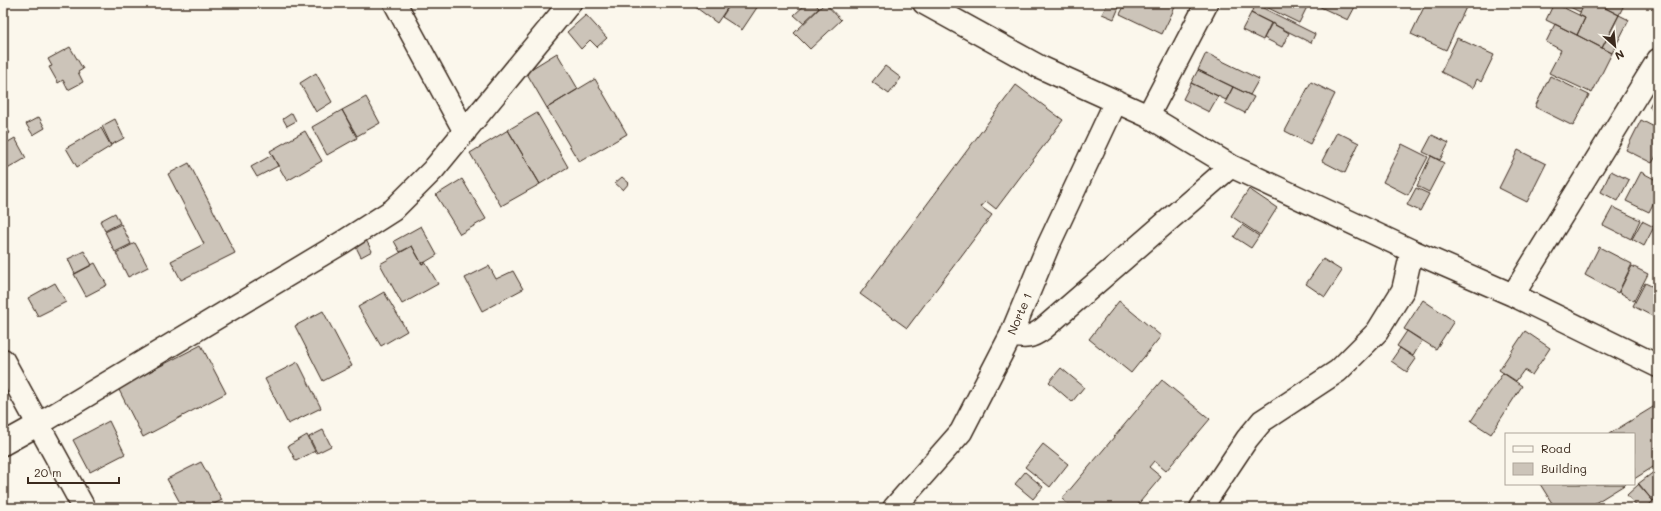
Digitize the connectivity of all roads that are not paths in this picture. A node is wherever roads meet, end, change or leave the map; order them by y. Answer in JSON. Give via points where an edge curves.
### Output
{"nodes":[{"id":1,"x":395,"y":3,"type":"edge"},
{"id":2,"x":570,"y":3,"type":"edge"},
{"id":3,"x":924,"y":3,"type":"edge"},
{"id":4,"x":1207,"y":3,"type":"edge"},
{"id":5,"x":1658,"y":60,"type":"edge"},
{"id":6,"x":1116,"y":101,"type":"junction"},
{"id":7,"x":1148,"y":116,"type":"junction"},
{"id":8,"x":465,"y":132,"type":"junction"},
{"id":9,"x":1231,"y":166,"type":"junction"},
{"id":10,"x":1412,"y":251,"type":"junction"},
{"id":11,"x":1513,"y":295,"type":"junction"},
{"id":12,"x":1011,"y":335,"type":"junction"},
{"id":13,"x":3,"y":360,"type":"edge"},
{"id":14,"x":1658,"y":366,"type":"edge"},
{"id":15,"x":39,"y":424,"type":"junction"},
{"id":16,"x":3,"y":444,"type":"edge"},
{"id":17,"x":84,"y":508,"type":"edge"},
{"id":18,"x":894,"y":508,"type":"edge"},
{"id":19,"x":1201,"y":508,"type":"edge"}],
"edges":[{"from":1,"to":8,"type":"street"},
{"from":2,"to":8,"type":"street"},
{"from":3,"to":6,"type":"street","via":[[1040,67]]},
{"from":4,"to":7,"type":"street"},
{"from":5,"to":11,"type":"street"},
{"from":6,"to":7,"type":"street"},
{"from":6,"to":12,"type":"street","name":"Norte 1","via":[[1048,246]]},
{"from":7,"to":9,"type":"street"},
{"from":8,"to":15,"type":"street","via":[[434,170],[393,210]]},
{"from":9,"to":10,"type":"street"},
{"from":9,"to":12,"type":"street","via":[[1043,329],[1025,338]]},
{"from":10,"to":11,"type":"street"},
{"from":10,"to":19,"type":"street","via":[[1403,290],[1377,332],[1338,371],[1262,421]]},
{"from":11,"to":14,"type":"street"},
{"from":12,"to":18,"type":"street","name":"Norte 1","via":[[961,432]]},
{"from":13,"to":15,"type":"street"},
{"from":15,"to":16,"type":"street"},
{"from":15,"to":17,"type":"street"}]}
